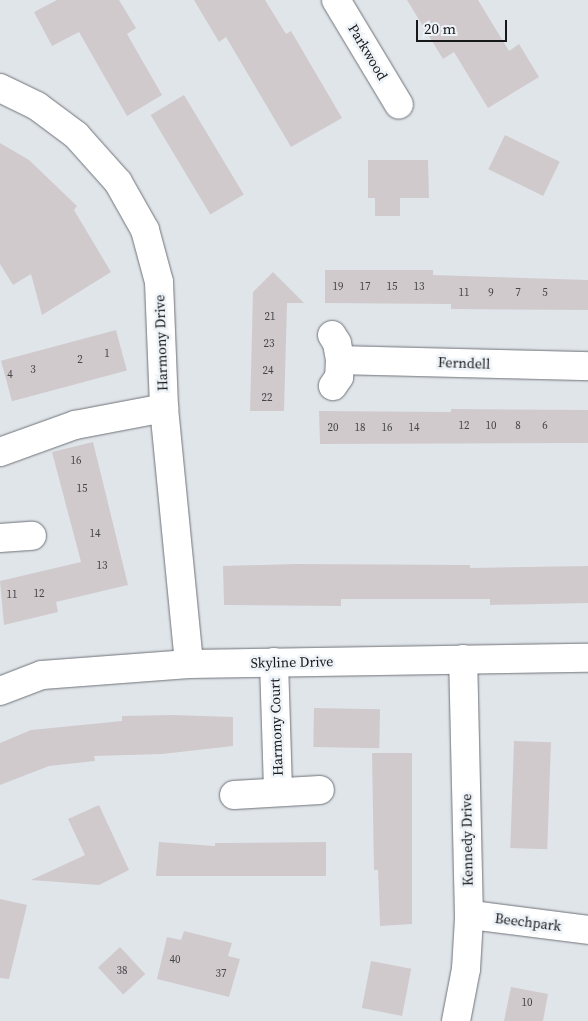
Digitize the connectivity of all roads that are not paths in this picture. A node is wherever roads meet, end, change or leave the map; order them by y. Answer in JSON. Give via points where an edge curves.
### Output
{"nodes":[{"id":1,"x":336,"y":0,"type":"edge"},
{"id":2,"x":0,"y":88,"type":"edge"},
{"id":3,"x":399,"y":105,"type":"dead end"},
{"id":4,"x":332,"y":335,"type":"dead end"},
{"id":5,"x":340,"y":360,"type":"junction"},
{"id":6,"x":588,"y":366,"type":"edge"},
{"id":7,"x":333,"y":386,"type":"dead end"},
{"id":8,"x":164,"y":408,"type":"junction"},
{"id":9,"x":0,"y":452,"type":"edge"},
{"id":10,"x":32,"y":536,"type":"dead end"},
{"id":11,"x":0,"y":538,"type":"edge"},
{"id":12,"x":588,"y":658,"type":"edge"},
{"id":13,"x":462,"y":659,"type":"junction"},
{"id":14,"x":274,"y":662,"type":"junction"},
{"id":15,"x":189,"y":664,"type":"junction"},
{"id":16,"x":0,"y":691,"type":"edge"},
{"id":17,"x":320,"y":790,"type":"dead end"},
{"id":18,"x":278,"y":792,"type":"junction"},
{"id":19,"x":234,"y":794,"type":"dead end"},
{"id":20,"x":469,"y":918,"type":"junction"},
{"id":21,"x":588,"y":930,"type":"edge"},
{"id":22,"x":456,"y":1021,"type":"edge"}],
"edges":[{"from":1,"to":3,"type":"street","name":"Parkwood"},
{"from":2,"to":8,"type":"street","name":"Harmony Drive","via":[[37,106],[76,135],[118,182],[145,230],[159,282]]},
{"from":4,"to":5,"type":"street"},
{"from":5,"to":6,"type":"street","name":"Ferndell"},
{"from":5,"to":7,"type":"street"},
{"from":8,"to":9,"type":"street","via":[[75,425]]},
{"from":8,"to":15,"type":"street","name":"Harmony Drive"},
{"from":10,"to":11,"type":"street"},
{"from":12,"to":13,"type":"street","name":"Skyline Drive"},
{"from":13,"to":14,"type":"street","name":"Skyline Drive"},
{"from":13,"to":20,"type":"street","name":"Kennedy Drive"},
{"from":14,"to":15,"type":"street","name":"Skyline Drive"},
{"from":14,"to":18,"type":"street","name":"Harmony Court"},
{"from":15,"to":16,"type":"street","name":"Skyline Drive","via":[[42,675]]},
{"from":17,"to":18,"type":"street","name":"Harmony Court"},
{"from":18,"to":19,"type":"street","name":"Harmony Court"},
{"from":20,"to":21,"type":"street","name":"Beechpark","via":[[479,916]]},
{"from":20,"to":22,"type":"street","name":"Kennedy Drive","via":[[466,969]]}]}
